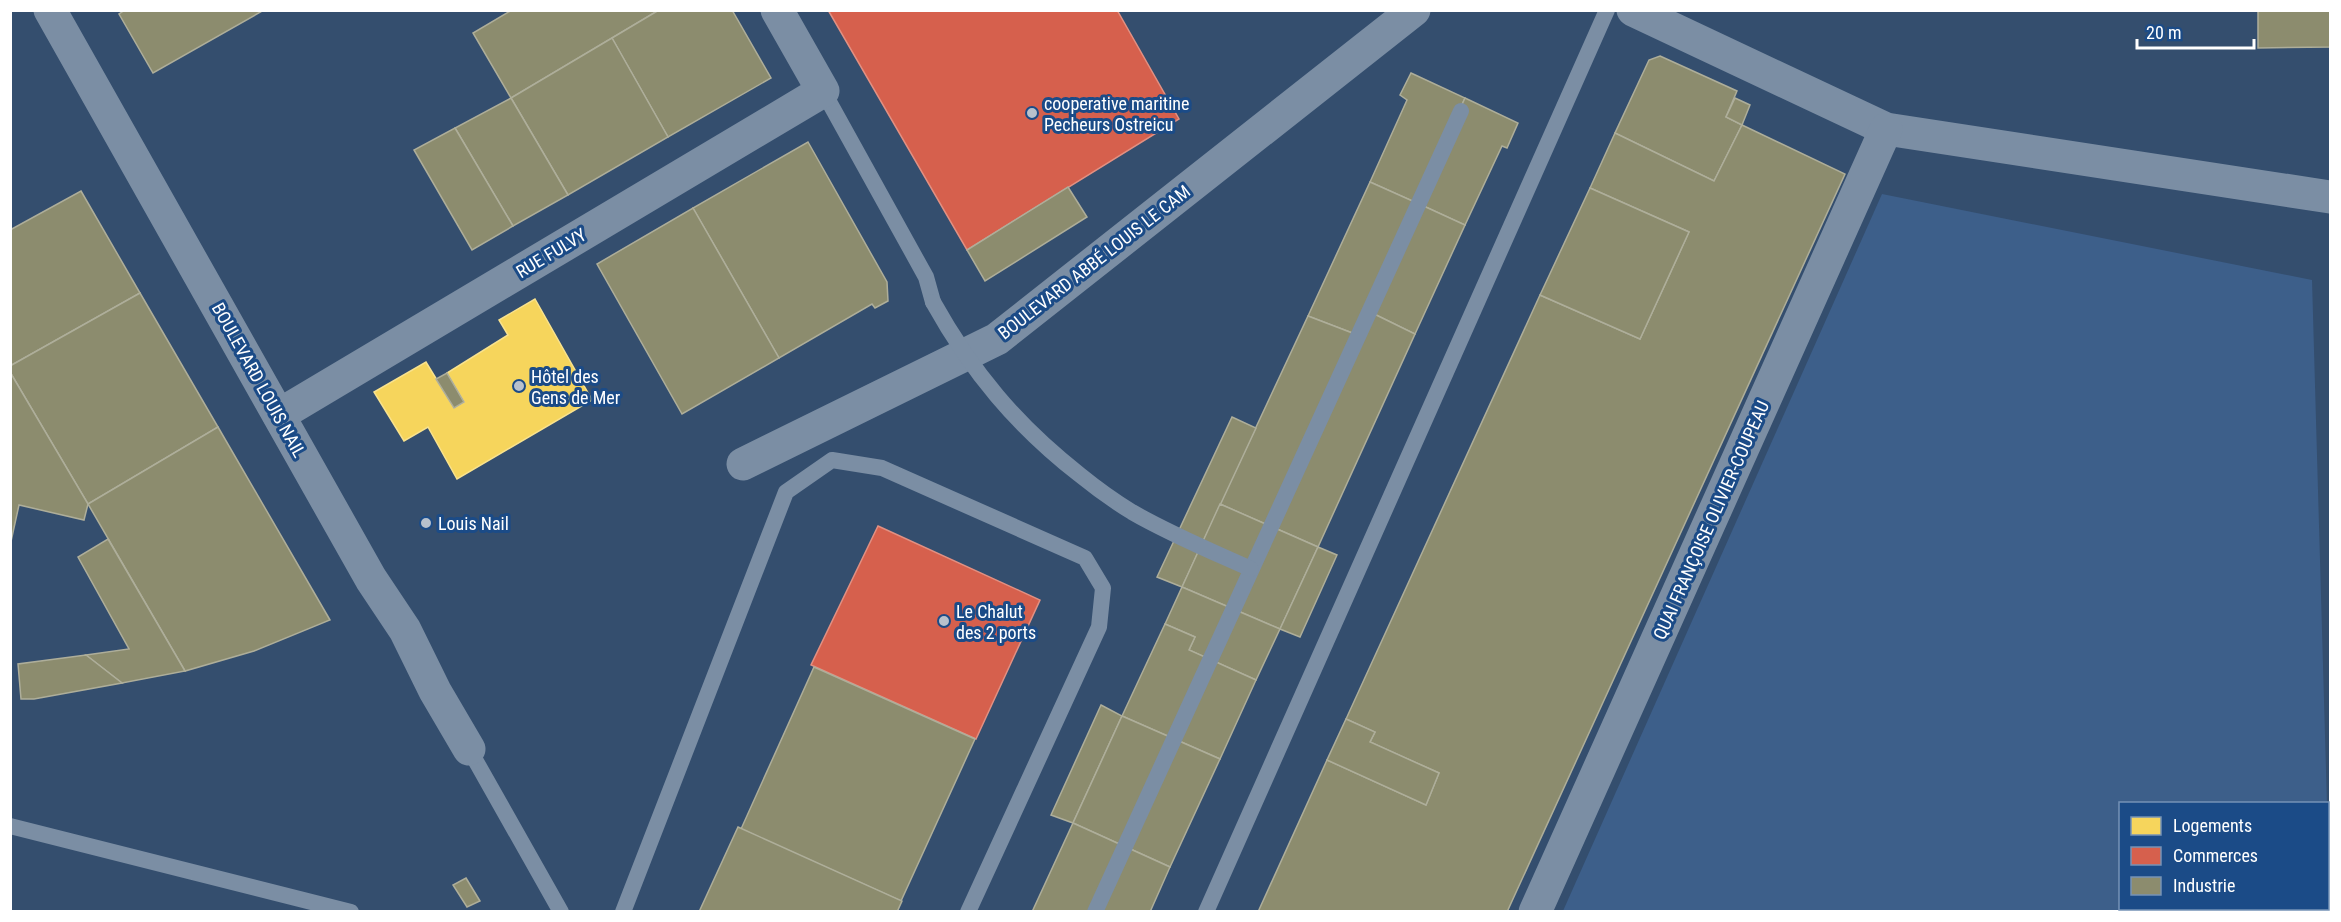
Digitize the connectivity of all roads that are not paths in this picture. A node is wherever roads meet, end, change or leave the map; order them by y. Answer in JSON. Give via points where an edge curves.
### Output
{"nodes":[{"id":1,"x":50,"y":10,"type":"edge"},
{"id":2,"x":777,"y":10,"type":"edge"},
{"id":3,"x":1414,"y":10,"type":"edge"},
{"id":4,"x":1607,"y":10,"type":"edge"},
{"id":5,"x":1633,"y":10,"type":"edge"},
{"id":6,"x":823,"y":91,"type":"junction"},
{"id":7,"x":1461,"y":111,"type":"dead end"},
{"id":8,"x":1886,"y":129,"type":"junction"},
{"id":9,"x":2331,"y":197,"type":"edge"},
{"id":10,"x":279,"y":415,"type":"junction"},
{"id":11,"x":743,"y":464,"type":"dead end"},
{"id":12,"x":1251,"y":569,"type":"junction"},
{"id":13,"x":469,"y":748,"type":"joint"},
{"id":14,"x":10,"y":826,"type":"edge"},
{"id":15,"x":351,"y":912,"type":"edge"},
{"id":16,"x":561,"y":912,"type":"edge"},
{"id":17,"x":623,"y":912,"type":"edge"},
{"id":18,"x":968,"y":912,"type":"edge"},
{"id":19,"x":1095,"y":912,"type":"edge"},
{"id":20,"x":1206,"y":912,"type":"edge"},
{"id":21,"x":1535,"y":912,"type":"edge"}],
"edges":[{"from":1,"to":10,"type":"street","name":"BOULEVARD LOUIS NAIL"},
{"from":2,"to":6,"type":"street"},
{"from":3,"to":11,"type":"street","name":"BOULEVARD ABBÉ LOUIS LE CAM","via":[[997,339]]},
{"from":4,"to":20,"type":"lane"},
{"from":5,"to":8,"type":"street"},
{"from":6,"to":10,"type":"street","name":"RUE FULVY"},
{"from":6,"to":12,"type":"lane","bridge":true,"via":[[926,277],[933,302],[955,342],[1014,417],[1098,489],[1130,510]]},
{"from":7,"to":12,"type":"lane"},
{"from":8,"to":9,"type":"street"},
{"from":8,"to":21,"type":"street","name":"QUAI FRANÇOISE OLIVIER-COUPEAU"},
{"from":10,"to":13,"type":"street","name":"BOULEVARD LOUIS NAIL"},
{"from":12,"to":19,"type":"lane"},
{"from":13,"to":16,"type":"lane"},
{"from":14,"to":15,"type":"lane"},
{"from":17,"to":18,"type":"lane","via":[[786,492],[832,460],[882,468],[1085,558],[1103,588],[1098,627]]}]}
